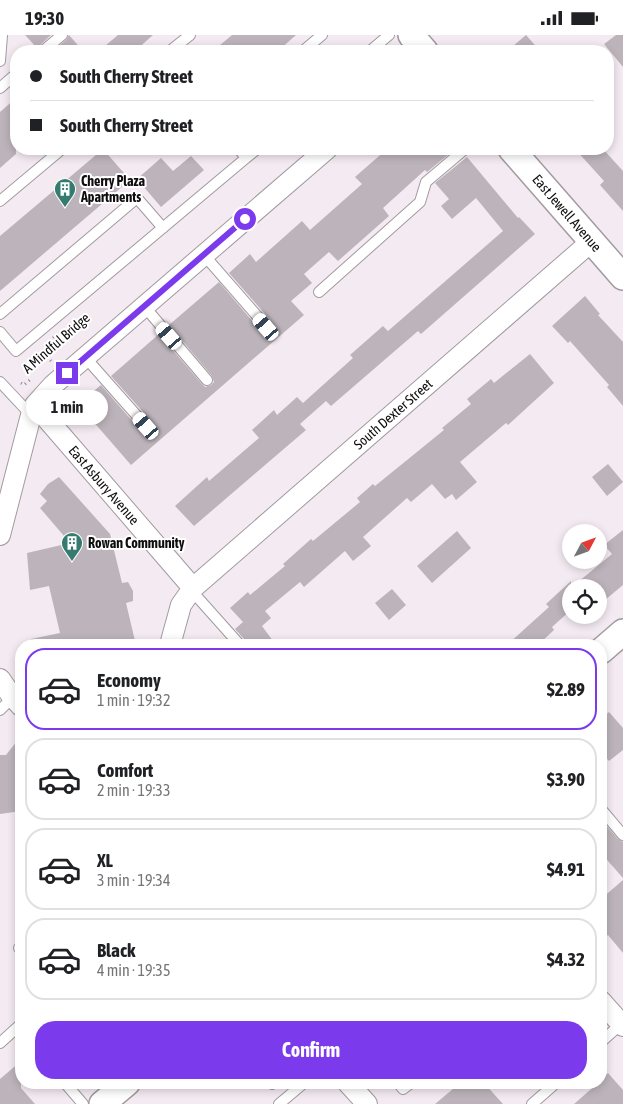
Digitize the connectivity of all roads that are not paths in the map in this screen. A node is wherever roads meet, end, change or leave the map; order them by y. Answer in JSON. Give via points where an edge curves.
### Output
{"nodes":[{"id":1,"x":2,"y":35,"type":"edge"},
{"id":2,"x":62,"y":35,"type":"edge"},
{"id":3,"x":190,"y":35,"type":"edge"},
{"id":4,"x":322,"y":35,"type":"edge"},
{"id":5,"x":389,"y":35,"type":"edge"},
{"id":6,"x":411,"y":35,"type":"edge"},
{"id":7,"x":50,"y":45,"type":"edge"},
{"id":8,"x":178,"y":45,"type":"edge"},
{"id":9,"x":310,"y":45,"type":"edge"},
{"id":10,"x":377,"y":45,"type":"edge"},
{"id":11,"x":420,"y":45,"type":"edge"},
{"id":12,"x":0,"y":61,"type":"edge"},
{"id":13,"x":10,"y":79,"type":"edge"},
{"id":14,"x":0,"y":88,"type":"edge"},
{"id":15,"x":55,"y":155,"type":"edge"},
{"id":16,"x":244,"y":155,"type":"edge"},
{"id":17,"x":250,"y":155,"type":"edge"},
{"id":18,"x":320,"y":155,"type":"edge"},
{"id":19,"x":458,"y":155,"type":"edge"},
{"id":20,"x":516,"y":155,"type":"edge"},
{"id":21,"x":246,"y":158,"type":"junction"},
{"id":22,"x":0,"y":201,"type":"edge"},
{"id":23,"x":163,"y":228,"type":"junction"},
{"id":24,"x":592,"y":241,"type":"junction"},
{"id":25,"x":204,"y":255,"type":"junction"},
{"id":26,"x":623,"y":277,"type":"edge"},
{"id":27,"x":319,"y":292,"type":"dead end"},
{"id":28,"x":144,"y":306,"type":"junction"},
{"id":29,"x":0,"y":314,"type":"edge"},
{"id":30,"x":266,"y":327,"type":"dead end"},
{"id":31,"x":0,"y":332,"type":"edge"},
{"id":32,"x":85,"y":357,"type":"junction"},
{"id":33,"x":207,"y":380,"type":"dead end"},
{"id":34,"x":0,"y":382,"type":"edge"},
{"id":35,"x":33,"y":410,"type":"junction"},
{"id":36,"x":146,"y":426,"type":"dead end"},
{"id":37,"x":0,"y":535,"type":"edge"},
{"id":38,"x":192,"y":589,"type":"junction"},
{"id":39,"x":172,"y":639,"type":"edge"},
{"id":40,"x":235,"y":639,"type":"edge"},
{"id":41,"x":0,"y":679,"type":"edge"},
{"id":42,"x":11,"y":705,"type":"edge"},
{"id":43,"x":607,"y":816,"type":"edge"},
{"id":44,"x":623,"y":835,"type":"edge"},
{"id":45,"x":607,"y":1008,"type":"edge"},
{"id":46,"x":622,"y":1025,"type":"edge"},
{"id":47,"x":15,"y":1029,"type":"edge"},
{"id":48,"x":607,"y":1037,"type":"edge"},
{"id":49,"x":0,"y":1043,"type":"edge"},
{"id":50,"x":70,"y":1089,"type":"edge"},
{"id":51,"x":297,"y":1089,"type":"edge"},
{"id":52,"x":357,"y":1089,"type":"edge"},
{"id":53,"x":549,"y":1089,"type":"edge"},
{"id":54,"x":83,"y":1104,"type":"edge"},
{"id":55,"x":279,"y":1104,"type":"edge"},
{"id":56,"x":367,"y":1104,"type":"edge"},
{"id":57,"x":532,"y":1104,"type":"edge"}],
"edges":[{"from":1,"to":12,"type":"lane"},
{"from":2,"to":7,"type":"lane"},
{"from":3,"to":8,"type":"lane"},
{"from":4,"to":9,"type":"lane"},
{"from":5,"to":10,"type":"lane"},
{"from":6,"to":11,"type":"street"},
{"from":13,"to":14,"type":"lane"},
{"from":15,"to":22,"type":"lane"},
{"from":16,"to":21,"type":"lane"},
{"from":17,"to":21,"type":"lane"},
{"from":18,"to":25,"type":"street"},
{"from":19,"to":27,"type":"lane","via":[[426,182],[420,202]]},
{"from":20,"to":24,"type":"street","name":"East Jewell Avenue"},
{"from":21,"to":23,"type":"lane"},
{"from":23,"to":29,"type":"lane","via":[[137,198]]},
{"from":23,"to":31,"type":"lane","via":[[16,351]]},
{"from":24,"to":26,"type":"street","name":"East Jewell Avenue"},
{"from":24,"to":38,"type":"street","name":"South Dexter Street"},
{"from":25,"to":28,"type":"street"},
{"from":25,"to":30,"type":"lane"},
{"from":28,"to":32,"type":"street"},
{"from":28,"to":33,"type":"lane"},
{"from":32,"to":35,"type":"street","via":[[53,385]]},
{"from":32,"to":36,"type":"lane"},
{"from":34,"to":35,"type":"lane"},
{"from":35,"to":37,"type":"street"},
{"from":35,"to":38,"type":"street","name":"East Asbury Avenue"},
{"from":38,"to":39,"type":"street","via":[[181,605]]},
{"from":38,"to":40,"type":"lane"},
{"from":41,"to":42,"type":"street"},
{"from":43,"to":44,"type":"lane"},
{"from":45,"to":46,"type":"street"},
{"from":46,"to":48,"type":"lane"},
{"from":47,"to":49,"type":"lane"},
{"from":50,"to":54,"type":"lane"},
{"from":51,"to":55,"type":"lane"},
{"from":52,"to":56,"type":"street"},
{"from":53,"to":57,"type":"lane"}]}
